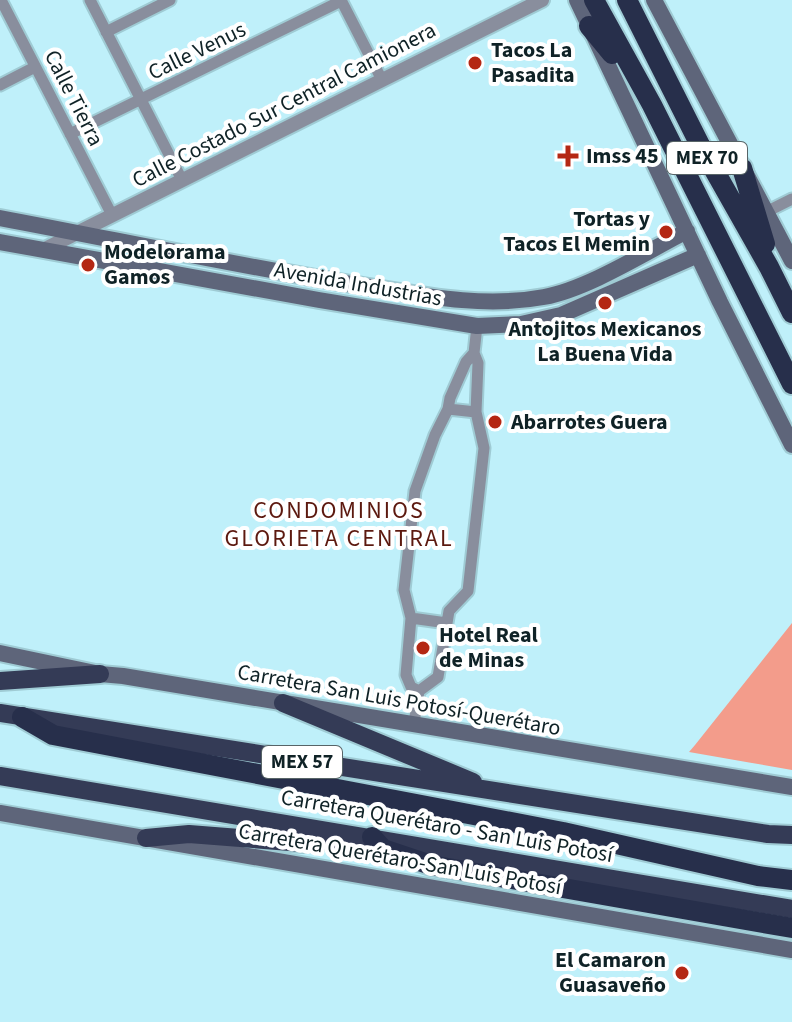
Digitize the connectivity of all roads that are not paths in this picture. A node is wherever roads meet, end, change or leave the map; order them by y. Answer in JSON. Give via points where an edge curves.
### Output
{"nodes":[{"id":1,"x":1,"y":0,"type":"edge"},
{"id":2,"x":90,"y":0,"type":"edge"},
{"id":3,"x":170,"y":0,"type":"edge"},
{"id":4,"x":542,"y":0,"type":"edge"},
{"id":5,"x":577,"y":0,"type":"edge"},
{"id":6,"x":594,"y":0,"type":"edge"},
{"id":7,"x":627,"y":0,"type":"edge"},
{"id":8,"x":654,"y":0,"type":"edge"},
{"id":9,"x":341,"y":1,"type":"edge"},
{"id":10,"x":589,"y":26,"type":"junction"},
{"id":11,"x":106,"y":32,"type":"junction"},
{"id":12,"x":35,"y":67,"type":"junction"},
{"id":13,"x":382,"y":80,"type":"junction"},
{"id":14,"x":0,"y":85,"type":"edge"},
{"id":15,"x":141,"y":101,"type":"junction"},
{"id":16,"x":652,"y":105,"type":"junction"},
{"id":17,"x":70,"y":134,"type":"junction"},
{"id":18,"x":742,"y":168,"type":"junction"},
{"id":19,"x":182,"y":180,"type":"junction"},
{"id":20,"x":792,"y":199,"type":"edge"},
{"id":21,"x":768,"y":211,"type":"junction"},
{"id":22,"x":112,"y":215,"type":"junction"},
{"id":23,"x":0,"y":218,"type":"edge"},
{"id":24,"x":17,"y":221,"type":"junction"},
{"id":25,"x":687,"y":231,"type":"junction"},
{"id":26,"x":77,"y":232,"type":"junction"},
{"id":27,"x":6,"y":243,"type":"edge"},
{"id":28,"x":45,"y":249,"type":"junction"},
{"id":29,"x":698,"y":255,"type":"junction"},
{"id":30,"x":792,"y":261,"type":"edge"},
{"id":31,"x":769,"y":267,"type":"junction"},
{"id":32,"x":358,"y":285,"type":"junction"},
{"id":33,"x":301,"y":297,"type":"junction"},
{"id":34,"x":792,"y":313,"type":"edge"},
{"id":35,"x":477,"y":326,"type":"junction"},
{"id":36,"x":474,"y":353,"type":"junction"},
{"id":37,"x":792,"y":384,"type":"edge"},
{"id":38,"x":448,"y":409,"type":"junction"},
{"id":39,"x":476,"y":412,"type":"junction"},
{"id":40,"x":792,"y":445,"type":"edge"},
{"id":41,"x":411,"y":618,"type":"junction"},
{"id":42,"x":447,"y":623,"type":"junction"},
{"id":43,"x":0,"y":653,"type":"edge"},
{"id":44,"x":100,"y":674,"type":"junction"},
{"id":45,"x":0,"y":681,"type":"edge"},
{"id":46,"x":419,"y":691,"type":"junction"},
{"id":47,"x":283,"y":703,"type":"junction"},
{"id":48,"x":0,"y":713,"type":"edge"},
{"id":49,"x":22,"y":717,"type":"junction"},
{"id":50,"x":414,"y":723,"type":"junction"},
{"id":51,"x":0,"y":776,"type":"edge"},
{"id":52,"x":791,"y":787,"type":"edge"},
{"id":53,"x":502,"y":793,"type":"junction"},
{"id":54,"x":0,"y":813,"type":"edge"},
{"id":55,"x":792,"y":835,"type":"edge"},
{"id":56,"x":369,"y":836,"type":"junction"},
{"id":57,"x":146,"y":838,"type":"junction"},
{"id":58,"x":792,"y":880,"type":"edge"},
{"id":59,"x":792,"y":909,"type":"edge"},
{"id":60,"x":792,"y":928,"type":"edge"},
{"id":61,"x":790,"y":948,"type":"edge"}],
"edges":[{"from":1,"to":12,"type":"street","name":"Calle Tierra"},
{"from":2,"to":11,"type":"street"},
{"from":3,"to":11,"type":"street"},
{"from":4,"to":13,"type":"street","name":"Calle Costado Sur Central Camionera"},
{"from":5,"to":10,"type":"main road"},
{"from":6,"to":16,"type":"highway","number":"MEX 70"},
{"from":7,"to":31,"type":"highway","number":"MEX 70"},
{"from":8,"to":18,"type":"main road"},
{"from":9,"to":13,"type":"street"},
{"from":9,"to":15,"type":"street","name":"Calle Venus"},
{"from":10,"to":16,"type":"highway"},
{"from":10,"to":25,"type":"main road"},
{"from":11,"to":15,"type":"street"},
{"from":12,"to":14,"type":"street"},
{"from":12,"to":17,"type":"street","name":"Calle Tierra"},
{"from":13,"to":19,"type":"street","name":"Calle Costado Sur Central Camionera"},
{"from":15,"to":17,"type":"street","name":"Calle Venus"},
{"from":15,"to":19,"type":"street"},
{"from":16,"to":37,"type":"highway","number":"MEX 70"},
{"from":17,"to":22,"type":"street","name":"Calle Tierra"},
{"from":18,"to":21,"type":"main road"},
{"from":18,"to":31,"type":"highway"},
{"from":19,"to":22,"type":"street","name":"Calle Costado Sur Central Camionera"},
{"from":20,"to":21,"type":"street"},
{"from":21,"to":30,"type":"main road"},
{"from":22,"to":26,"type":"street","name":"Calle Costado Sur Central Camionera"},
{"from":23,"to":24,"type":"main road","name":"Avenida Industrias"},
{"from":24,"to":26,"type":"main road","name":"Avenida Industrias"},
{"from":24,"to":27,"type":"main road"},
{"from":25,"to":29,"type":"main road"},
{"from":25,"to":32,"type":"main road","name":"Avenida Industrias","via":[[547,297],[470,301]]},
{"from":26,"to":28,"type":"street","name":"Calle Costado Sur Central Camionera"},
{"from":26,"to":32,"type":"main road","name":"Avenida Industrias"},
{"from":27,"to":28,"type":"main road","name":"Avenida Industrias"},
{"from":28,"to":33,"type":"main road","name":"Avenida Industrias"},
{"from":29,"to":35,"type":"main road","name":"Avenida Industrias","via":[[561,315]]},
{"from":29,"to":40,"type":"main road"},
{"from":31,"to":34,"type":"highway","number":"MEX 70"},
{"from":32,"to":33,"type":"main road","via":[[315,286]]},
{"from":33,"to":35,"type":"main road","name":"Avenida Industrias"},
{"from":35,"to":36,"type":"street"},
{"from":36,"to":38,"type":"street"},
{"from":36,"to":39,"type":"street"},
{"from":38,"to":39,"type":"street"},
{"from":38,"to":41,"type":"street","via":[[415,491],[404,590]]},
{"from":39,"to":42,"type":"street","via":[[484,448],[468,591],[449,611]]},
{"from":41,"to":42,"type":"street"},
{"from":41,"to":46,"type":"street","via":[[406,675]]},
{"from":42,"to":46,"type":"street","via":[[438,677]]},
{"from":43,"to":44,"type":"main road","name":"Carretera San Luis Potosí-Querétaro"},
{"from":44,"to":45,"type":"highway"},
{"from":44,"to":47,"type":"main road","name":"Carretera San Luis Potosí-Querétaro"},
{"from":46,"to":50,"type":"street"},
{"from":47,"to":50,"type":"main road","name":"Carretera San Luis Potosí-Querétaro"},
{"from":47,"to":53,"type":"highway"},
{"from":48,"to":49,"type":"highway","name":"Carretera Querétaro - San Luis Potosí","number":"MEX 57"},
{"from":49,"to":53,"type":"highway","name":"Carretera Querétaro - San Luis Potosí","number":"MEX 57"},
{"from":49,"to":58,"type":"highway","via":[[53,735]]},
{"from":50,"to":52,"type":"main road","name":"Carretera San Luis Potosí-Querétaro"},
{"from":51,"to":56,"type":"highway","name":"Carretera Querétaro - San Luis Potosí"},
{"from":53,"to":55,"type":"highway","name":"Carretera Querétaro - San Luis Potosí","number":"MEX 57"},
{"from":54,"to":57,"type":"main road","name":"Carretera Querétaro-San Luis Potosí"},
{"from":56,"to":57,"type":"highway","via":[[303,843],[189,834]]},
{"from":56,"to":59,"type":"highway","name":"Carretera Querétaro - San Luis Potosí"},
{"from":56,"to":60,"type":"highway","via":[[383,849],[431,865]]},
{"from":57,"to":61,"type":"main road","name":"Carretera Querétaro-San Luis Potosí"}]}
